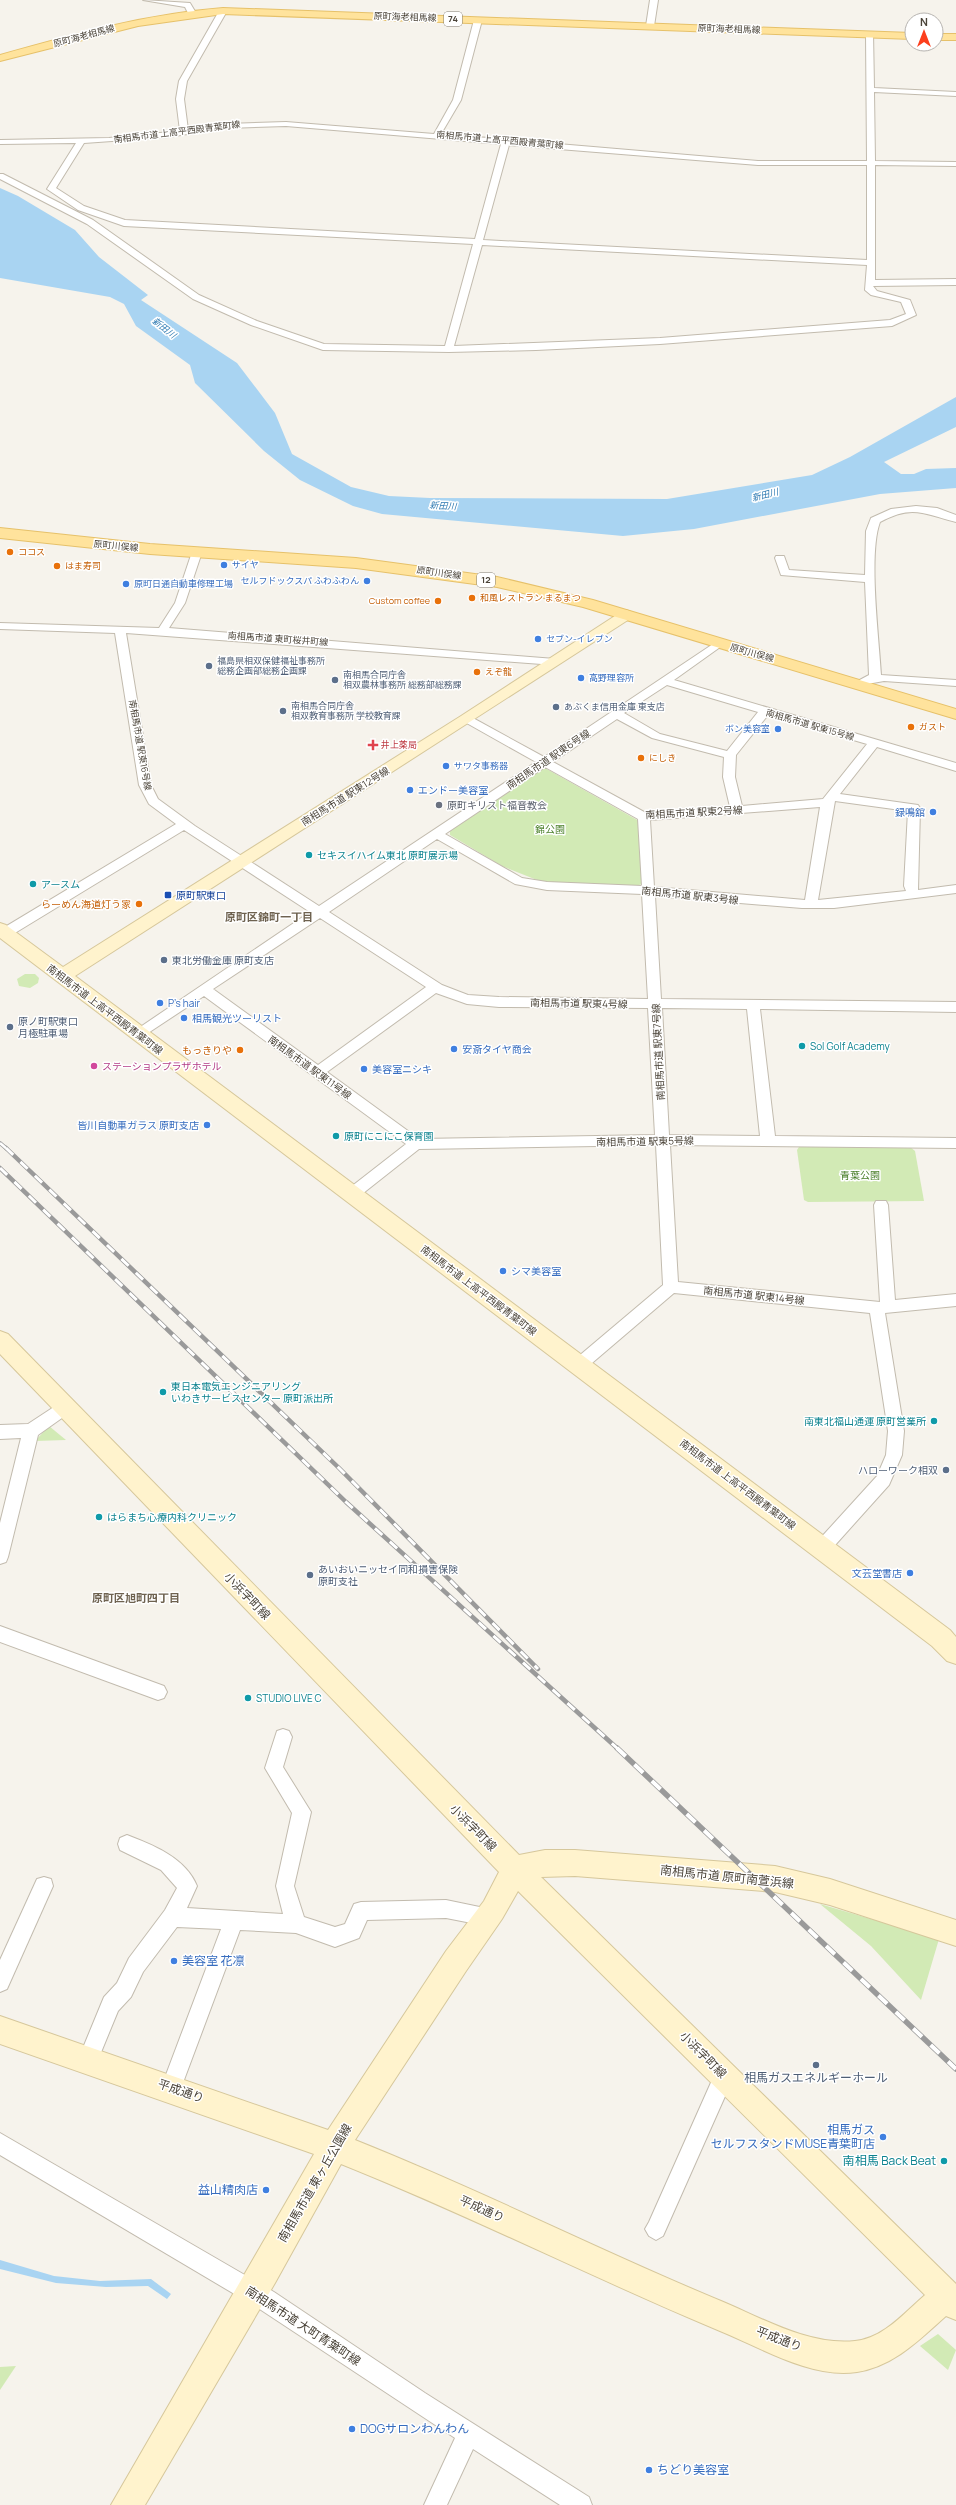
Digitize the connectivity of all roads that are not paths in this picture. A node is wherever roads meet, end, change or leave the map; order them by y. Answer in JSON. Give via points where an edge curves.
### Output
{"nodes":[{"id":1,"x":147,"y":0,"type":"edge"},
{"id":2,"x":654,"y":0,"type":"edge"},
{"id":3,"x":189,"y":6,"type":"edge"},
{"id":4,"x":223,"y":11,"type":"junction"},
{"id":5,"x":478,"y":20,"type":"junction"},
{"id":6,"x":650,"y":26,"type":"junction"},
{"id":7,"x":870,"y":34,"type":"junction"},
{"id":8,"x":904,"y":36,"type":"edge"},
{"id":9,"x":944,"y":37,"type":"edge"},
{"id":10,"x":956,"y":37,"type":"edge"},
{"id":11,"x":0,"y":58,"type":"edge"},
{"id":12,"x":871,"y":90,"type":"junction"},
{"id":13,"x":956,"y":94,"type":"edge"},
{"id":14,"x":184,"y":132,"type":"junction"},
{"id":15,"x":437,"y":135,"type":"junction"},
{"id":16,"x":81,"y":141,"type":"junction"},
{"id":17,"x":506,"y":141,"type":"junction"},
{"id":18,"x":0,"y":142,"type":"edge"},
{"id":19,"x":871,"y":163,"type":"junction"},
{"id":20,"x":956,"y":164,"type":"edge"},
{"id":21,"x":0,"y":176,"type":"edge"},
{"id":22,"x":477,"y":242,"type":"junction"},
{"id":23,"x":871,"y":263,"type":"junction"},
{"id":24,"x":871,"y":281,"type":"junction"},
{"id":25,"x":956,"y":282,"type":"edge"},
{"id":26,"x":448,"y":349,"type":"junction"},
{"id":27,"x":956,"y":519,"type":"edge"},
{"id":28,"x":0,"y":533,"type":"edge"},
{"id":29,"x":197,"y":552,"type":"junction"},
{"id":30,"x":780,"y":558,"type":"dead end"},
{"id":31,"x":870,"y":579,"type":"junction"},
{"id":32,"x":626,"y":615,"type":"junction"},
{"id":33,"x":0,"y":626,"type":"edge"},
{"id":34,"x":120,"y":629,"type":"junction"},
{"id":35,"x":162,"y":631,"type":"junction"},
{"id":36,"x":719,"y":643,"type":"junction"},
{"id":37,"x":555,"y":662,"type":"junction"},
{"id":38,"x":665,"y":682,"type":"junction"},
{"id":39,"x":956,"y":683,"type":"edge"},
{"id":40,"x":860,"y":684,"type":"junction"},
{"id":41,"x":764,"y":712,"type":"junction"},
{"id":42,"x":617,"y":714,"type":"junction"},
{"id":43,"x":956,"y":714,"type":"edge"},
{"id":44,"x":467,"y":719,"type":"junction"},
{"id":45,"x":874,"y":744,"type":"junction"},
{"id":46,"x":730,"y":755,"type":"junction"},
{"id":47,"x":545,"y":761,"type":"junction"},
{"id":48,"x":956,"y":768,"type":"edge"},
{"id":49,"x":829,"y":800,"type":"junction"},
{"id":50,"x":737,"y":810,"type":"junction"},
{"id":51,"x":644,"y":817,"type":"junction"},
{"id":52,"x":184,"y":824,"type":"junction"},
{"id":53,"x":437,"y":834,"type":"junction"},
{"id":54,"x":241,"y":862,"type":"junction"},
{"id":55,"x":956,"y":889,"type":"edge"},
{"id":56,"x":649,"y":891,"type":"junction"},
{"id":57,"x":913,"y":894,"type":"junction"},
{"id":58,"x":811,"y":904,"type":"junction"},
{"id":59,"x":319,"y":912,"type":"junction"},
{"id":60,"x":2,"y":931,"type":"edge"},
{"id":61,"x":62,"y":976,"type":"junction"},
{"id":62,"x":435,"y":987,"type":"junction"},
{"id":63,"x":205,"y":990,"type":"junction"},
{"id":64,"x":656,"y":1004,"type":"junction"},
{"id":65,"x":753,"y":1006,"type":"junction"},
{"id":66,"x":956,"y":1007,"type":"edge"},
{"id":67,"x":137,"y":1034,"type":"junction"},
{"id":68,"x":318,"y":1072,"type":"junction"},
{"id":69,"x":663,"y":1140,"type":"junction"},
{"id":70,"x":768,"y":1141,"type":"junction"},
{"id":71,"x":956,"y":1143,"type":"edge"},
{"id":72,"x":416,"y":1144,"type":"junction"},
{"id":73,"x":352,"y":1194,"type":"junction"},
{"id":74,"x":882,"y":1205,"type":"dead end"},
{"id":75,"x":671,"y":1288,"type":"junction"},
{"id":76,"x":956,"y":1300,"type":"edge"},
{"id":77,"x":883,"y":1307,"type":"junction"},
{"id":78,"x":0,"y":1340,"type":"edge"},
{"id":79,"x":579,"y":1365,"type":"junction"},
{"id":80,"x":63,"y":1408,"type":"junction"},
{"id":81,"x":31,"y":1431,"type":"junction"},
{"id":82,"x":0,"y":1432,"type":"edge"},
{"id":83,"x":3,"y":1529,"type":"edge"},
{"id":84,"x":822,"y":1548,"type":"junction"},
{"id":85,"x":0,"y":1557,"type":"edge"},
{"id":86,"x":0,"y":1634,"type":"edge"},
{"id":87,"x":956,"y":1653,"type":"edge"},
{"id":88,"x":158,"y":1692,"type":"dead end"},
{"id":89,"x":284,"y":1737,"type":"dead end"},
{"id":90,"x":127,"y":1844,"type":"dead end"},
{"id":91,"x":515,"y":1869,"type":"junction"},
{"id":92,"x":44,"y":1886,"type":"dead end"},
{"id":93,"x":172,"y":1917,"type":"junction"},
{"id":94,"x":487,"y":1917,"type":"junction"},
{"id":95,"x":234,"y":1921,"type":"junction"},
{"id":96,"x":296,"y":1924,"type":"junction"},
{"id":97,"x":956,"y":1932,"type":"edge"},
{"id":98,"x":0,"y":1982,"type":"edge"},
{"id":99,"x":0,"y":2030,"type":"edge"},
{"id":100,"x":88,"y":2060,"type":"junction"},
{"id":101,"x":724,"y":2076,"type":"junction"},
{"id":102,"x":172,"y":2088,"type":"junction"},
{"id":103,"x":0,"y":2143,"type":"edge"},
{"id":104,"x":335,"y":2146,"type":"junction"},
{"id":105,"x":656,"y":2229,"type":"dead end"},
{"id":106,"x":251,"y":2292,"type":"junction"},
{"id":107,"x":951,"y":2301,"type":"edge"},
{"id":108,"x":468,"y":2434,"type":"junction"},
{"id":109,"x":127,"y":2505,"type":"edge"},
{"id":110,"x":435,"y":2505,"type":"edge"},
{"id":111,"x":581,"y":2505,"type":"edge"}],
"edges":[{"from":1,"to":3,"type":"street"},
{"from":2,"to":6,"type":"street"},
{"from":3,"to":4,"type":"main road","name":"原町海老相馬線","number":"74"},
{"from":3,"to":11,"type":"main road","name":"原町海老相馬線","number":"74"},
{"from":4,"to":5,"type":"main road","name":"原町海老相馬線","number":"74"},
{"from":4,"to":14,"type":"street","via":[[183,81],[180,99]]},
{"from":5,"to":6,"type":"main road","name":"原町海老相馬線","number":"74"},
{"from":5,"to":15,"type":"street","via":[[456,100]]},
{"from":6,"to":7,"type":"main road","name":"原町海老相馬線","number":"74"},
{"from":7,"to":8,"type":"main road","name":"原町海老相馬線","number":"74"},
{"from":7,"to":12,"type":"street"},
{"from":9,"to":10,"type":"main road"},
{"from":12,"to":13,"type":"street"},
{"from":12,"to":19,"type":"street"},
{"from":14,"to":15,"type":"street","name":"南相馬市道 上高平西殿青葉町線","via":[[267,124]]},
{"from":14,"to":16,"type":"street","name":"南相馬市道 上高平西殿青葉町線"},
{"from":15,"to":17,"type":"street","name":"南相馬市道 上高平西殿青葉町線"},
{"from":16,"to":18,"type":"street","name":"南相馬市道 上高平西殿青葉町線"},
{"from":16,"to":22,"type":"street","via":[[51,189],[81,208],[124,223]]},
{"from":17,"to":19,"type":"street","name":"南相馬市道 上高平西殿青葉町線","via":[[758,162]]},
{"from":17,"to":22,"type":"street"},
{"from":19,"to":20,"type":"street","name":"南相馬市道 上高平西殿青葉町線"},
{"from":19,"to":23,"type":"street"},
{"from":21,"to":26,"type":"street","via":[[90,222],[196,297],[254,324],[323,347]]},
{"from":22,"to":23,"type":"street"},
{"from":22,"to":26,"type":"street"},
{"from":23,"to":24,"type":"street"},
{"from":24,"to":25,"type":"street","via":[[874,284]]},
{"from":24,"to":26,"type":"street","via":[[868,288],[874,293],[905,300],[911,315],[892,323],[660,341]]},
{"from":27,"to":31,"type":"street","via":[[932,510],[916,509],[892,512],[875,520],[871,531]]},
{"from":28,"to":29,"type":"main road","name":"原町川俣線","number":"12"},
{"from":29,"to":32,"type":"main road","name":"原町川俣線","number":"12","via":[[356,563],[450,574],[538,591]]},
{"from":29,"to":35,"type":"street","via":[[180,603],[173,618]]},
{"from":30,"to":31,"type":"street","via":[[785,573]]},
{"from":31,"to":40,"type":"street","via":[[874,676]]},
{"from":32,"to":36,"type":"main road","name":"原町川俣線","number":"12"},
{"from":32,"to":37,"type":"street","name":"南相馬市道 駅東12号線"},
{"from":33,"to":34,"type":"street","name":"南相馬市道 東町桜井町線"},
{"from":34,"to":35,"type":"street","name":"南相馬市道 東町桜井町線"},
{"from":34,"to":52,"type":"street","name":"南相馬市道 駅東16号線","via":[[148,794],[153,801]]},
{"from":35,"to":37,"type":"street","name":"南相馬市道 東町桜井町線"},
{"from":36,"to":38,"type":"street","name":"南相馬市道 駅東6号線"},
{"from":36,"to":40,"type":"main road","name":"原町川俣線","number":"12"},
{"from":37,"to":44,"type":"street","name":"南相馬市道 駅東12号線"},
{"from":38,"to":41,"type":"street","name":"南相馬市道 駅東15号線"},
{"from":38,"to":42,"type":"street","name":"南相馬市道 駅東6号線"},
{"from":39,"to":40,"type":"street","via":[[884,678]]},
{"from":40,"to":43,"type":"main road","name":"原町川俣線","number":"12"},
{"from":41,"to":45,"type":"street","name":"南相馬市道 駅東15号線"},
{"from":41,"to":46,"type":"street"},
{"from":42,"to":46,"type":"street","via":[[656,736]]},
{"from":42,"to":47,"type":"street","name":"南相馬市道 駅東6号線"},
{"from":44,"to":47,"type":"street","name":"南相馬市道 駅東2号線"},
{"from":44,"to":54,"type":"street","name":"南相馬市道 駅東12号線"},
{"from":45,"to":48,"type":"street","name":"南相馬市道 駅東15号線"},
{"from":45,"to":49,"type":"street"},
{"from":46,"to":50,"type":"street","via":[[730,777]]},
{"from":47,"to":51,"type":"street","name":"南相馬市道 駅東2号線"},
{"from":47,"to":53,"type":"street","name":"南相馬市道 駅東6号線"},
{"from":49,"to":50,"type":"street","name":"南相馬市道 駅東2号線"},
{"from":49,"to":57,"type":"street","name":"南相馬市道 駅東2号線","via":[[914,808],[910,886]]},
{"from":49,"to":58,"type":"street"},
{"from":50,"to":51,"type":"street","name":"南相馬市道 駅東2号線"},
{"from":51,"to":56,"type":"street","name":"南相馬市道 駅東7号線"},
{"from":52,"to":54,"type":"street","name":"南相馬市道 駅東16号線"},
{"from":52,"to":60,"type":"street"},
{"from":53,"to":56,"type":"street","name":"南相馬市道 駅東3号線","via":[[519,881],[547,886]]},
{"from":53,"to":59,"type":"street","name":"南相馬市道 駅東6号線"},
{"from":54,"to":59,"type":"street","name":"南相馬市道 駅東4号線"},
{"from":54,"to":61,"type":"street","name":"南相馬市道 駅東12号線"},
{"from":55,"to":57,"type":"street","name":"南相馬市道 駅東3号線"},
{"from":56,"to":58,"type":"street","name":"南相馬市道 駅東3号線","via":[[771,903]]},
{"from":56,"to":64,"type":"street","name":"南相馬市道 駅東7号線"},
{"from":57,"to":58,"type":"street","name":"南相馬市道 駅東3号線"},
{"from":59,"to":62,"type":"street","name":"南相馬市道 駅東4号線"},
{"from":59,"to":63,"type":"street","name":"南相馬市道 駅東6号線"},
{"from":60,"to":61,"type":"street","name":"南相馬市道 上高平西殿青葉町線"},
{"from":61,"to":67,"type":"street","name":"南相馬市道 上高平西殿青葉町線"},
{"from":62,"to":64,"type":"street","name":"南相馬市道 駅東4号線","via":[[467,999],[499,1002]]},
{"from":62,"to":68,"type":"street"},
{"from":63,"to":67,"type":"street","name":"南相馬市道 駅東6号線"},
{"from":63,"to":68,"type":"street","name":"南相馬市道 駅東11号線"},
{"from":64,"to":65,"type":"street","name":"南相馬市道 駅東4号線"},
{"from":64,"to":69,"type":"street","name":"南相馬市道 駅東7号線"},
{"from":65,"to":66,"type":"street","name":"南相馬市道 駅東4号線"},
{"from":65,"to":70,"type":"street"},
{"from":67,"to":73,"type":"street","name":"南相馬市道 上高平西殿青葉町線"},
{"from":68,"to":72,"type":"street","name":"南相馬市道 駅東11号線"},
{"from":69,"to":70,"type":"street","name":"南相馬市道 駅東5号線"},
{"from":69,"to":72,"type":"street","name":"南相馬市道 駅東5号線"},
{"from":69,"to":75,"type":"street","name":"南相馬市道 駅東7号線"},
{"from":70,"to":71,"type":"street","name":"南相馬市道 駅東5号線"},
{"from":72,"to":73,"type":"street"},
{"from":73,"to":79,"type":"street","name":"南相馬市道 上高平西殿青葉町線"},
{"from":74,"to":77,"type":"street"},
{"from":75,"to":77,"type":"street","name":"南相馬市道 駅東14号線"},
{"from":75,"to":79,"type":"street"},
{"from":76,"to":77,"type":"street","name":"南相馬市道 駅東14号線"},
{"from":77,"to":84,"type":"street","via":[[896,1431],[894,1455],[882,1480]]},
{"from":78,"to":80,"type":"street","name":"小浜字町線"},
{"from":79,"to":84,"type":"street","name":"南相馬市道 上高平西殿青葉町線"},
{"from":80,"to":81,"type":"street"},
{"from":80,"to":91,"type":"street","name":"小浜字町線"},
{"from":81,"to":82,"type":"street"},
{"from":81,"to":83,"type":"street"},
{"from":83,"to":85,"type":"street"},
{"from":84,"to":87,"type":"street","name":"南相馬市道 上高平西殿青葉町線","via":[[941,1638]]},
{"from":86,"to":88,"type":"street"},
{"from":89,"to":96,"type":"street","via":[[274,1768],[302,1812],[285,1886]]},
{"from":90,"to":93,"type":"street","via":[[168,1864],[188,1886]]},
{"from":91,"to":94,"type":"street","name":"南相馬市道 東ヶ丘公園線"},
{"from":91,"to":97,"type":"street","name":"南相馬市道 原町南萱浜線","via":[[545,1863],[575,1863],[775,1879],[830,1892]]},
{"from":91,"to":101,"type":"street","name":"小浜字町線"},
{"from":92,"to":98,"type":"street"},
{"from":93,"to":95,"type":"street"},
{"from":93,"to":100,"type":"street","via":[[136,1965],[124,1990],[112,2004]]},
{"from":94,"to":96,"type":"street","via":[[446,1909],[361,1911],[352,1931],[335,1937]]},
{"from":94,"to":104,"type":"street","name":"南相馬市道 東ヶ丘公園線"},
{"from":95,"to":96,"type":"street"},
{"from":95,"to":102,"type":"street"},
{"from":99,"to":100,"type":"street","name":"平成通り"},
{"from":100,"to":102,"type":"street","name":"平成通り"},
{"from":101,"to":105,"type":"street"},
{"from":101,"to":107,"type":"street","name":"小浜字町線"},
{"from":102,"to":104,"type":"street","name":"平成通り"},
{"from":103,"to":106,"type":"street","name":"南相馬市道 大町青葉町線"},
{"from":104,"to":106,"type":"street","name":"南相馬市道 東ヶ丘公園線"},
{"from":104,"to":107,"type":"street","name":"平成通り","via":[[714,2313],[822,2355],[841,2357],[879,2352],[895,2343],[927,2311]]},
{"from":106,"to":108,"type":"street","name":"南相馬市道 大町青葉町線"},
{"from":106,"to":109,"type":"street","name":"南相馬市道 東ヶ丘公園線"},
{"from":108,"to":110,"type":"street"},
{"from":108,"to":111,"type":"street","name":"南相馬市道 大町青葉町線"}]}
